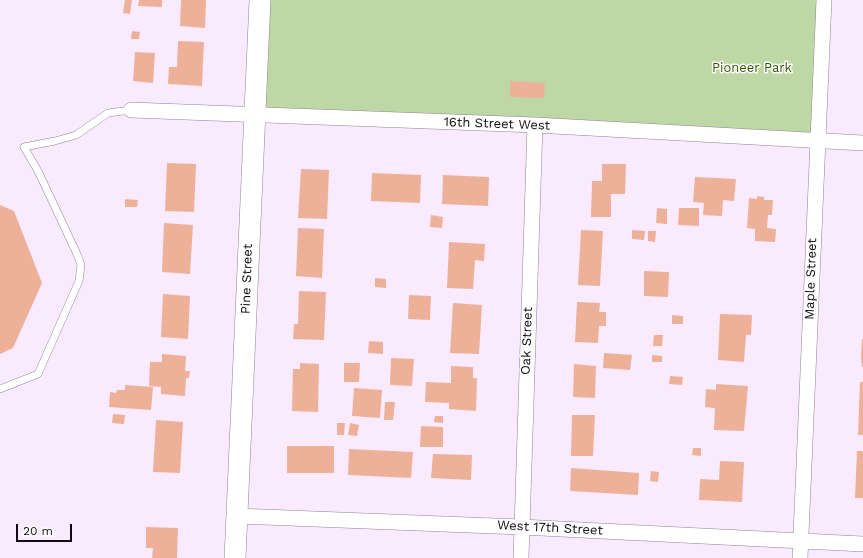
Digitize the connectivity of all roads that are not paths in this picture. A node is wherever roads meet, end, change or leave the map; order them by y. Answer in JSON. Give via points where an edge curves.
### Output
{"nodes":[{"id":1,"x":260,"y":0,"type":"edge"},
{"id":2,"x":824,"y":0,"type":"edge"},
{"id":3,"x":131,"y":110,"type":"joint"},
{"id":4,"x":254,"y":115,"type":"junction"},
{"id":5,"x":535,"y":125,"type":"junction"},
{"id":6,"x":817,"y":140,"type":"junction"},
{"id":7,"x":863,"y":143,"type":"edge"},
{"id":8,"x":0,"y":389,"type":"edge"},
{"id":9,"x":237,"y":516,"type":"junction"},
{"id":10,"x":521,"y":527,"type":"junction"},
{"id":11,"x":801,"y":540,"type":"junction"},
{"id":12,"x":863,"y":544,"type":"edge"},
{"id":13,"x":235,"y":558,"type":"edge"},
{"id":14,"x":520,"y":558,"type":"edge"},
{"id":15,"x":800,"y":558,"type":"edge"}],
"edges":[{"from":1,"to":4,"type":"street","name":"Pine Street"},
{"from":2,"to":6,"type":"street","name":"Maple Street"},
{"from":3,"to":4,"type":"street","name":"16th Street West"},
{"from":3,"to":8,"type":"lane","via":[[108,113],[76,135],[24,147],[38,171],[81,265],[79,281],[38,374]]},
{"from":4,"to":5,"type":"street","name":"16th Street West"},
{"from":4,"to":9,"type":"street","name":"Pine Street"},
{"from":5,"to":6,"type":"street","name":"16th Street West"},
{"from":5,"to":10,"type":"street","name":"Oak Street"},
{"from":6,"to":7,"type":"street","name":"16th Street West"},
{"from":6,"to":11,"type":"street","name":"Maple Street"},
{"from":9,"to":10,"type":"street","name":"West 17th Street"},
{"from":9,"to":13,"type":"street","name":"Pine Street"},
{"from":10,"to":11,"type":"street","name":"West 17th Street"},
{"from":10,"to":14,"type":"street","name":"Oak Street"},
{"from":11,"to":12,"type":"street","name":"West 17th Street"},
{"from":11,"to":15,"type":"street","name":"Maple Street"}]}
